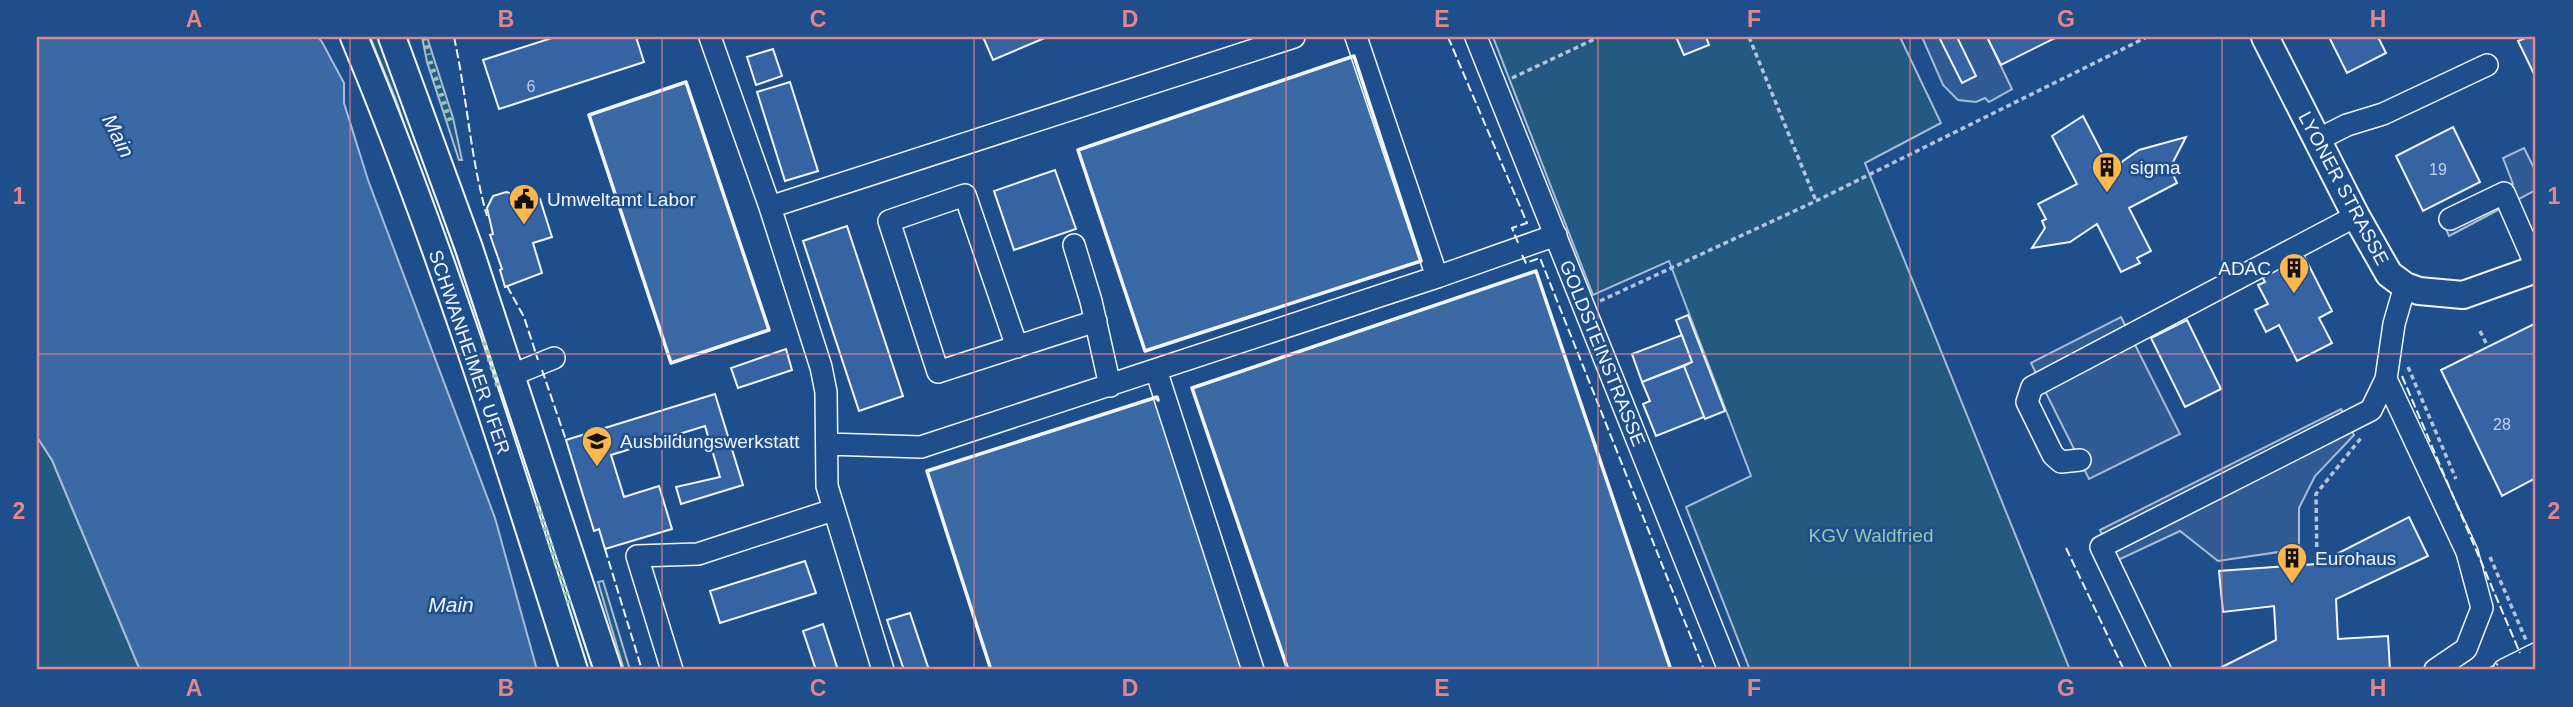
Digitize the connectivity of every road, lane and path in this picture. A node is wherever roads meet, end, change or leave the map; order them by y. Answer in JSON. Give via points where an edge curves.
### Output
{"nodes":[{"id":1,"x":355,"y":37,"type":"edge"},
{"id":2,"x":392,"y":37,"type":"edge"},
{"id":3,"x":406,"y":37,"type":"edge"},
{"id":4,"x":710,"y":37,"type":"edge"},
{"id":5,"x":1294,"y":37,"type":"edge"},
{"id":6,"x":1356,"y":37,"type":"edge"},
{"id":7,"x":1476,"y":37,"type":"edge"},
{"id":8,"x":1599,"y":37,"type":"edge"},
{"id":9,"x":1749,"y":37,"type":"edge"},
{"id":10,"x":2147,"y":37,"type":"edge"},
{"id":11,"x":2265,"y":37,"type":"edge"},
{"id":12,"x":2487,"y":65,"type":"dead end"},
{"id":13,"x":406,"y":73,"type":"junction"},
{"id":14,"x":1496,"y":85,"type":"junction"},
{"id":15,"x":2317,"y":140,"type":"junction"},
{"id":16,"x":1816,"y":201,"type":"junction"},
{"id":17,"x":770,"y":206,"type":"junction"},
{"id":18,"x":2356,"y":216,"type":"junction"},
{"id":19,"x":2450,"y":219,"type":"dead end"},
{"id":20,"x":1556,"y":235,"type":"junction"},
{"id":21,"x":1074,"y":245,"type":"dead end"},
{"id":22,"x":2536,"y":267,"type":"edge"},
{"id":23,"x":1437,"y":277,"type":"junction"},
{"id":24,"x":2406,"y":286,"type":"junction"},
{"id":25,"x":1585,"y":308,"type":"junction"},
{"id":26,"x":1096,"y":321,"type":"junction"},
{"id":27,"x":2480,"y":331,"type":"dead end"},
{"id":28,"x":1017,"y":347,"type":"junction"},
{"id":29,"x":2488,"y":347,"type":"dead end"},
{"id":30,"x":554,"y":358,"type":"dead end"},
{"id":31,"x":1156,"y":370,"type":"junction"},
{"id":32,"x":512,"y":375,"type":"junction"},
{"id":33,"x":2386,"y":379,"type":"junction"},
{"id":34,"x":1110,"y":386,"type":"junction"},
{"id":35,"x":2371,"y":410,"type":"junction"},
{"id":36,"x":827,"y":444,"type":"junction"},
{"id":37,"x":2080,"y":460,"type":"dead end"},
{"id":38,"x":833,"y":510,"type":"junction"},
{"id":39,"x":2317,"y":564,"type":"dead end"},
{"id":40,"x":2536,"y":654,"type":"edge"},
{"id":41,"x":574,"y":670,"type":"edge"},
{"id":42,"x":608,"y":670,"type":"edge"},
{"id":43,"x":672,"y":670,"type":"edge"},
{"id":44,"x":883,"y":670,"type":"edge"},
{"id":45,"x":1253,"y":670,"type":"edge"},
{"id":46,"x":1729,"y":670,"type":"edge"},
{"id":47,"x":2160,"y":670,"type":"edge"},
{"id":48,"x":2435,"y":670,"type":"edge"},
{"id":49,"x":2504,"y":670,"type":"edge"}],
"edges":[{"from":1,"to":41,"type":"main road","name":"SCHWANHEIMER UFER","via":[[388,117],[502,444]]},
{"from":2,"to":13,"type":"main road","name":"SCHWANHEIMER UFER"},
{"from":3,"to":13,"type":"main road"},
{"from":4,"to":17,"type":"street"},
{"from":5,"to":17,"type":"street"},
{"from":6,"to":23,"type":"street"},
{"from":7,"to":14,"type":"street","name":"GOLDSTEINSTRASSE"},
{"from":8,"to":14,"type":"path"},
{"from":9,"to":16,"type":"path"},
{"from":10,"to":16,"type":"path"},
{"from":11,"to":15,"type":"main road","name":"LYONER STRASSE"},
{"from":12,"to":15,"type":"street"},
{"from":13,"to":32,"type":"main road","name":"SCHWANHEIMER UFER"},
{"from":14,"to":20,"type":"street","name":"GOLDSTEINSTRASSE"},
{"from":15,"to":18,"type":"main road","name":"LYONER STRASSE"},
{"from":16,"to":25,"type":"path"},
{"from":17,"to":36,"type":"street","via":[[821,367]]},
{"from":18,"to":24,"type":"main road","name":"LYONER STRASSE","via":[[2389,274]]},
{"from":18,"to":37,"type":"street","via":[[2032,387],[2027,402],[2053,455],[2061,462]]},
{"from":19,"to":22,"type":"street","via":[[2504,193]]},
{"from":20,"to":23,"type":"street"},
{"from":20,"to":25,"type":"street","name":"GOLDSTEINSTRASSE"},
{"from":21,"to":26,"type":"street"},
{"from":22,"to":24,"type":"main road","via":[[2463,295]]},
{"from":23,"to":31,"type":"street"},
{"from":24,"to":33,"type":"street","via":[[2394,324]]},
{"from":25,"to":46,"type":"street","name":"GOLDSTEINSTRASSE"},
{"from":26,"to":28,"type":"street"},
{"from":26,"to":34,"type":"street"},
{"from":27,"to":29,"type":"path"},
{"from":28,"to":28,"type":"street","via":[[938,372],[889,221],[965,195]]},
{"from":30,"to":32,"type":"street"},
{"from":31,"to":34,"type":"street"},
{"from":31,"to":45,"type":"street"},
{"from":32,"to":42,"type":"main road","name":"SCHWANHEIMER UFER"},
{"from":33,"to":35,"type":"street"},
{"from":33,"to":48,"type":"street","via":[[2467,552],[2482,608],[2466,649]]},
{"from":34,"to":36,"type":"street","via":[[921,447]]},
{"from":35,"to":39,"type":"path","via":[[2365,433],[2316,494]]},
{"from":35,"to":47,"type":"street","via":[[2101,547]]},
{"from":36,"to":38,"type":"street","via":[[827,486]]},
{"from":38,"to":43,"type":"street","via":[[698,554],[637,556]]},
{"from":38,"to":44,"type":"street"},
{"from":40,"to":49,"type":"street"}]}
